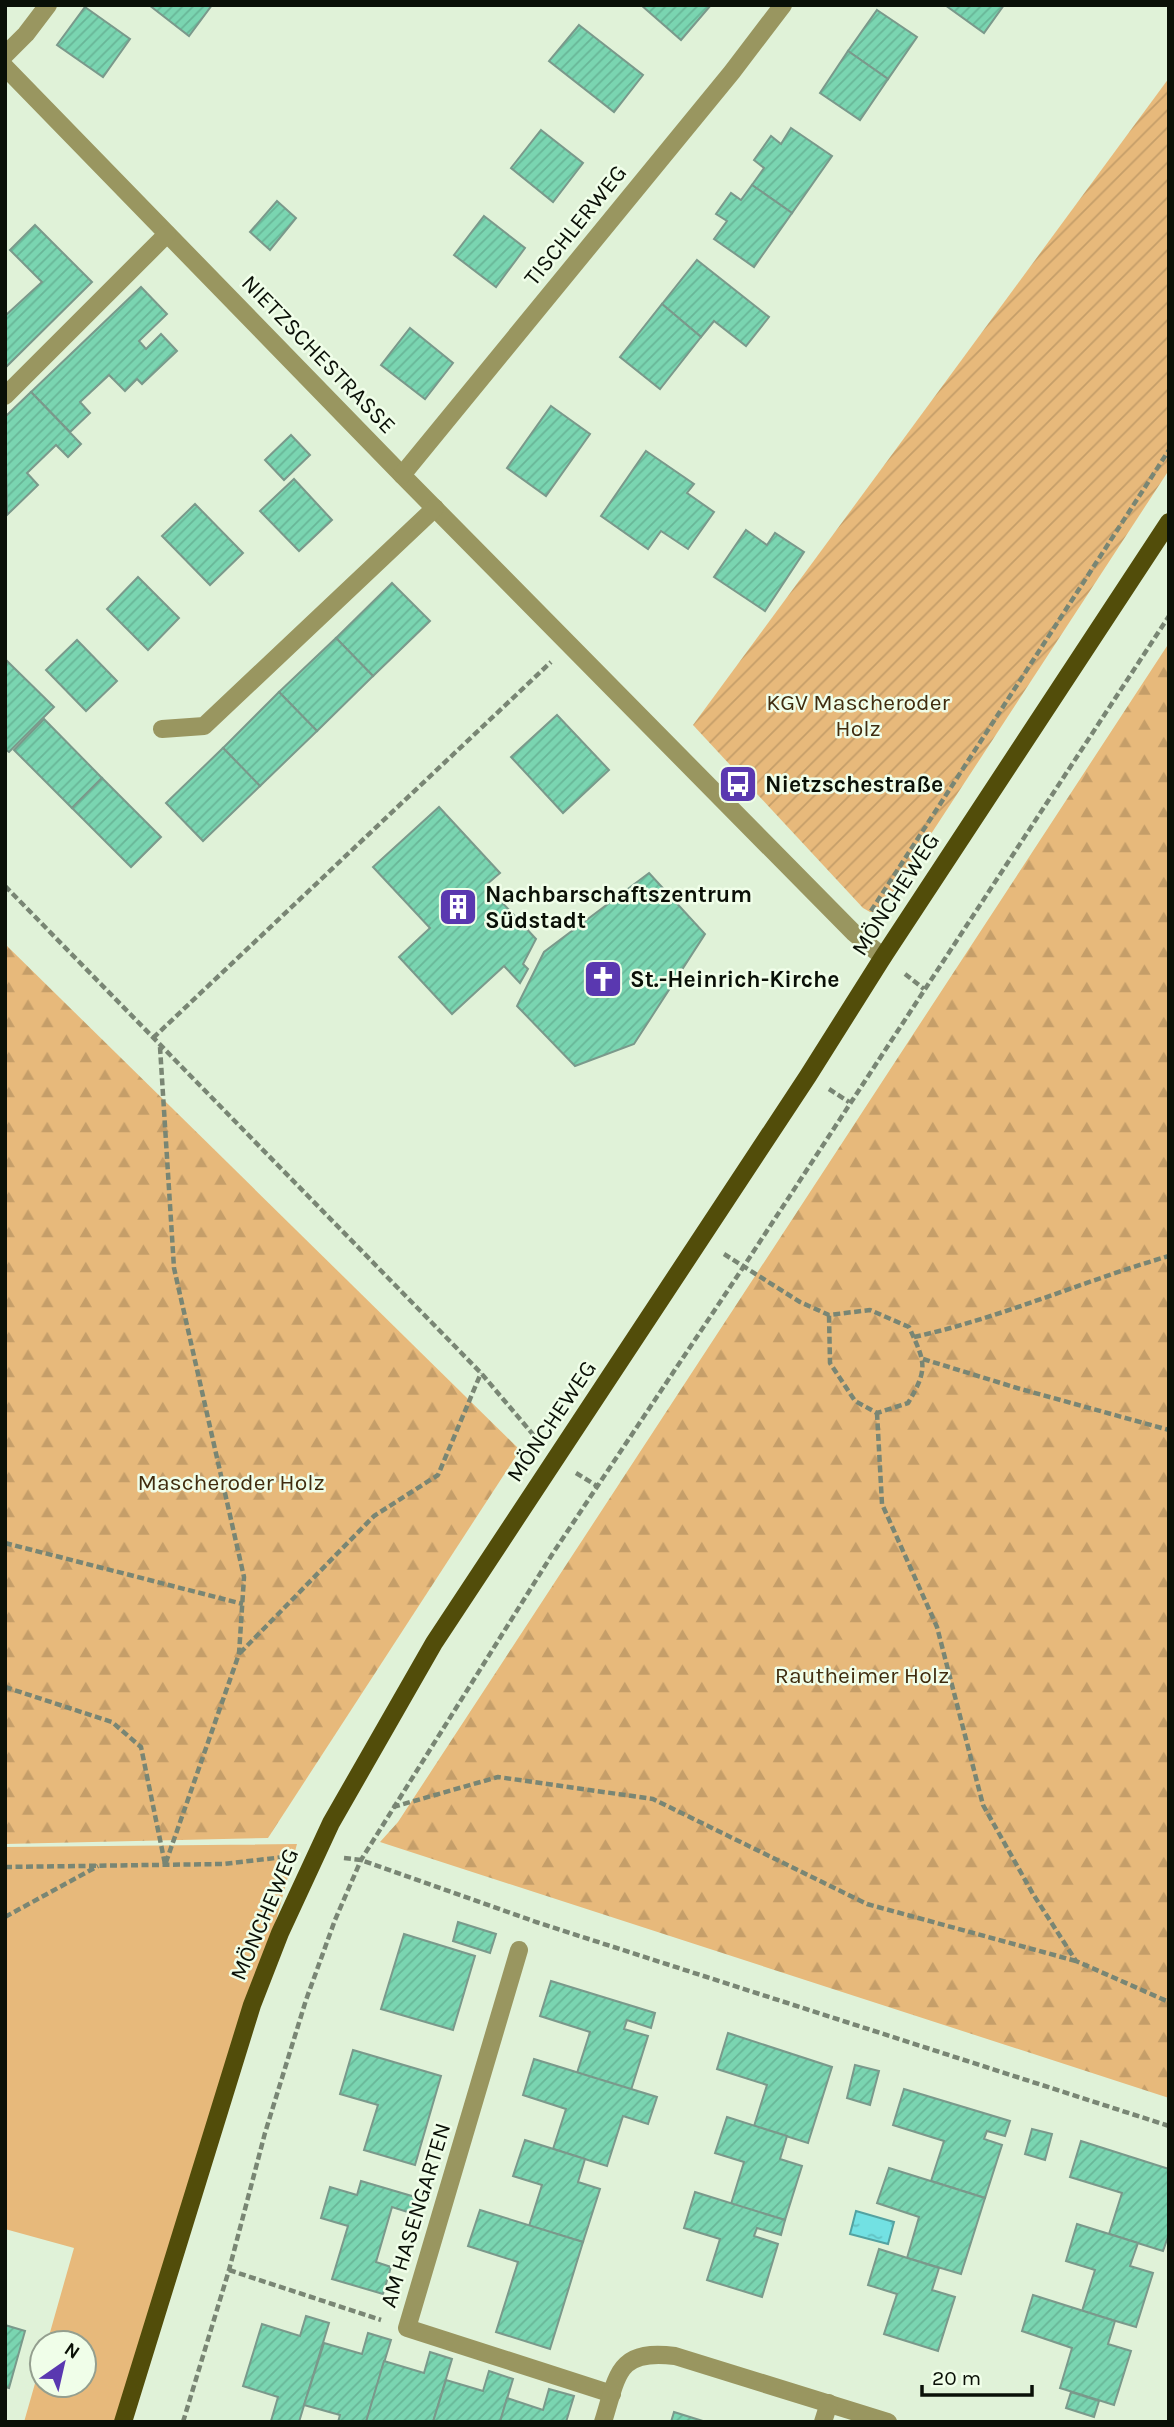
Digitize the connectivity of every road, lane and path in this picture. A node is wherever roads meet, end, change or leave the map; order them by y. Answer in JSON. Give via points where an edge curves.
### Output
{"nodes":[{"id":1,"x":48,"y":5,"type":"edge"},
{"id":2,"x":783,"y":5,"type":"edge"},
{"id":3,"x":5,"y":55,"type":"edge"},
{"id":4,"x":5,"y":67,"type":"edge"},
{"id":5,"x":167,"y":234,"type":"junction"},
{"id":6,"x":5,"y":396,"type":"edge"},
{"id":7,"x":1169,"y":450,"type":"edge"},
{"id":8,"x":402,"y":475,"type":"junction"},
{"id":9,"x":435,"y":508,"type":"junction"},
{"id":10,"x":1169,"y":522,"type":"edge"},
{"id":11,"x":1169,"y":616,"type":"edge"},
{"id":12,"x":569,"y":644,"type":"junction"},
{"id":13,"x":162,"y":729,"type":"dead end"},
{"id":14,"x":5,"y":886,"type":"edge"},
{"id":15,"x":853,"y":932,"type":"junction"},
{"id":16,"x":883,"y":957,"type":"junction"},
{"id":17,"x":153,"y":1038,"type":"junction"},
{"id":18,"x":160,"y":1045,"type":"junction"},
{"id":19,"x":701,"y":1240,"type":"junction"},
{"id":20,"x":1169,"y":1256,"type":"edge"},
{"id":21,"x":744,"y":1266,"type":"junction"},
{"id":22,"x":828,"y":1315,"type":"junction"},
{"id":23,"x":914,"y":1337,"type":"junction"},
{"id":24,"x":923,"y":1359,"type":"junction"},
{"id":25,"x":481,"y":1373,"type":"junction"},
{"id":26,"x":877,"y":1413,"type":"junction"},
{"id":27,"x":1169,"y":1430,"type":"edge"},
{"id":28,"x":555,"y":1460,"type":"junction"},
{"id":29,"x":5,"y":1543,"type":"edge"},
{"id":30,"x":243,"y":1604,"type":"junction"},
{"id":31,"x":239,"y":1654,"type":"junction"},
{"id":32,"x":5,"y":1687,"type":"edge"},
{"id":33,"x":392,"y":1808,"type":"junction"},
{"id":34,"x":315,"y":1854,"type":"junction"},
{"id":35,"x":361,"y":1860,"type":"junction"},
{"id":36,"x":165,"y":1865,"type":"junction"},
{"id":37,"x":99,"y":1866,"type":"junction"},
{"id":38,"x":5,"y":1867,"type":"edge"},
{"id":39,"x":5,"y":1917,"type":"edge"},
{"id":40,"x":519,"y":1950,"type":"dead end"},
{"id":41,"x":1076,"y":1961,"type":"junction"},
{"id":42,"x":1169,"y":2002,"type":"edge"},
{"id":43,"x":1169,"y":2126,"type":"edge"},
{"id":44,"x":229,"y":2270,"type":"junction"},
{"id":45,"x":407,"y":2328,"type":"junction"},
{"id":46,"x":612,"y":2394,"type":"junction"},
{"id":47,"x":828,"y":2403,"type":"junction"},
{"id":48,"x":123,"y":2422,"type":"edge"},
{"id":49,"x":183,"y":2422,"type":"edge"},
{"id":50,"x":603,"y":2422,"type":"edge"},
{"id":51,"x":823,"y":2422,"type":"edge"},
{"id":52,"x":888,"y":2422,"type":"edge"}],
"edges":[{"from":1,"to":3,"type":"street"},
{"from":2,"to":8,"type":"street","name":"TISCHLERWEG"},
{"from":4,"to":5,"type":"street","name":"NIETZSCHESTRASSE"},
{"from":5,"to":6,"type":"street"},
{"from":5,"to":8,"type":"street","name":"NIETZSCHESTRASSE"},
{"from":7,"to":15,"type":"path"},
{"from":8,"to":9,"type":"street","name":"NIETZSCHESTRASSE"},
{"from":9,"to":12,"type":"street","name":"NIETZSCHESTRASSE"},
{"from":9,"to":13,"type":"street","via":[[204,726]]},
{"from":10,"to":16,"type":"main road","name":"MÖNCHEWEG"},
{"from":11,"to":21,"type":"path"},
{"from":12,"to":15,"type":"street","name":"NIETZSCHESTRASSE"},
{"from":12,"to":17,"type":"path"},
{"from":14,"to":17,"type":"path"},
{"from":15,"to":16,"type":"street","name":"NIETZSCHESTRASSE"},
{"from":16,"to":19,"type":"main road","name":"MÖNCHEWEG"},
{"from":17,"to":18,"type":"path"},
{"from":18,"to":25,"type":"path"},
{"from":18,"to":30,"type":"path","via":[[174,1268],[244,1577]]},
{"from":19,"to":21,"type":"path"},
{"from":19,"to":28,"type":"main road","name":"MÖNCHEWEG"},
{"from":20,"to":23,"type":"path"},
{"from":21,"to":22,"type":"path"},
{"from":21,"to":33,"type":"path","via":[[553,1553]]},
{"from":22,"to":23,"type":"path","via":[[870,1310],[909,1327]]},
{"from":22,"to":26,"type":"path","via":[[830,1363],[855,1401]]},
{"from":23,"to":24,"type":"path"},
{"from":24,"to":26,"type":"path","via":[[921,1381],[908,1403]]},
{"from":24,"to":27,"type":"path"},
{"from":25,"to":28,"type":"path"},
{"from":25,"to":31,"type":"path","via":[[438,1475],[374,1516]]},
{"from":26,"to":41,"type":"path","via":[[882,1504],[937,1627],[983,1805]]},
{"from":28,"to":34,"type":"main road","name":"MÖNCHEWEG","via":[[434,1643]]},
{"from":29,"to":30,"type":"path"},
{"from":30,"to":31,"type":"path"},
{"from":31,"to":36,"type":"path"},
{"from":32,"to":36,"type":"path","via":[[112,1722],[141,1747]]},
{"from":33,"to":35,"type":"path"},
{"from":33,"to":41,"type":"path","via":[[498,1777],[653,1799],[867,1903]]},
{"from":34,"to":35,"type":"path"},
{"from":34,"to":36,"type":"path"},
{"from":34,"to":48,"type":"main road","name":"MÖNCHEWEG","via":[[252,2005]]},
{"from":35,"to":43,"type":"path","via":[[536,1922]]},
{"from":35,"to":44,"type":"path","via":[[306,2000]]},
{"from":36,"to":37,"type":"path"},
{"from":37,"to":38,"type":"path"},
{"from":37,"to":39,"type":"path"},
{"from":40,"to":45,"type":"street","name":"AM HASENGARTEN"},
{"from":41,"to":42,"type":"path"},
{"from":44,"to":45,"type":"path"},
{"from":44,"to":49,"type":"path"},
{"from":45,"to":46,"type":"street","name":"AM HASENGARTEN"},
{"from":46,"to":47,"type":"street","via":[[633,2358],[653,2353]]},
{"from":46,"to":50,"type":"street"},
{"from":47,"to":51,"type":"street"},
{"from":47,"to":52,"type":"street"}]}
